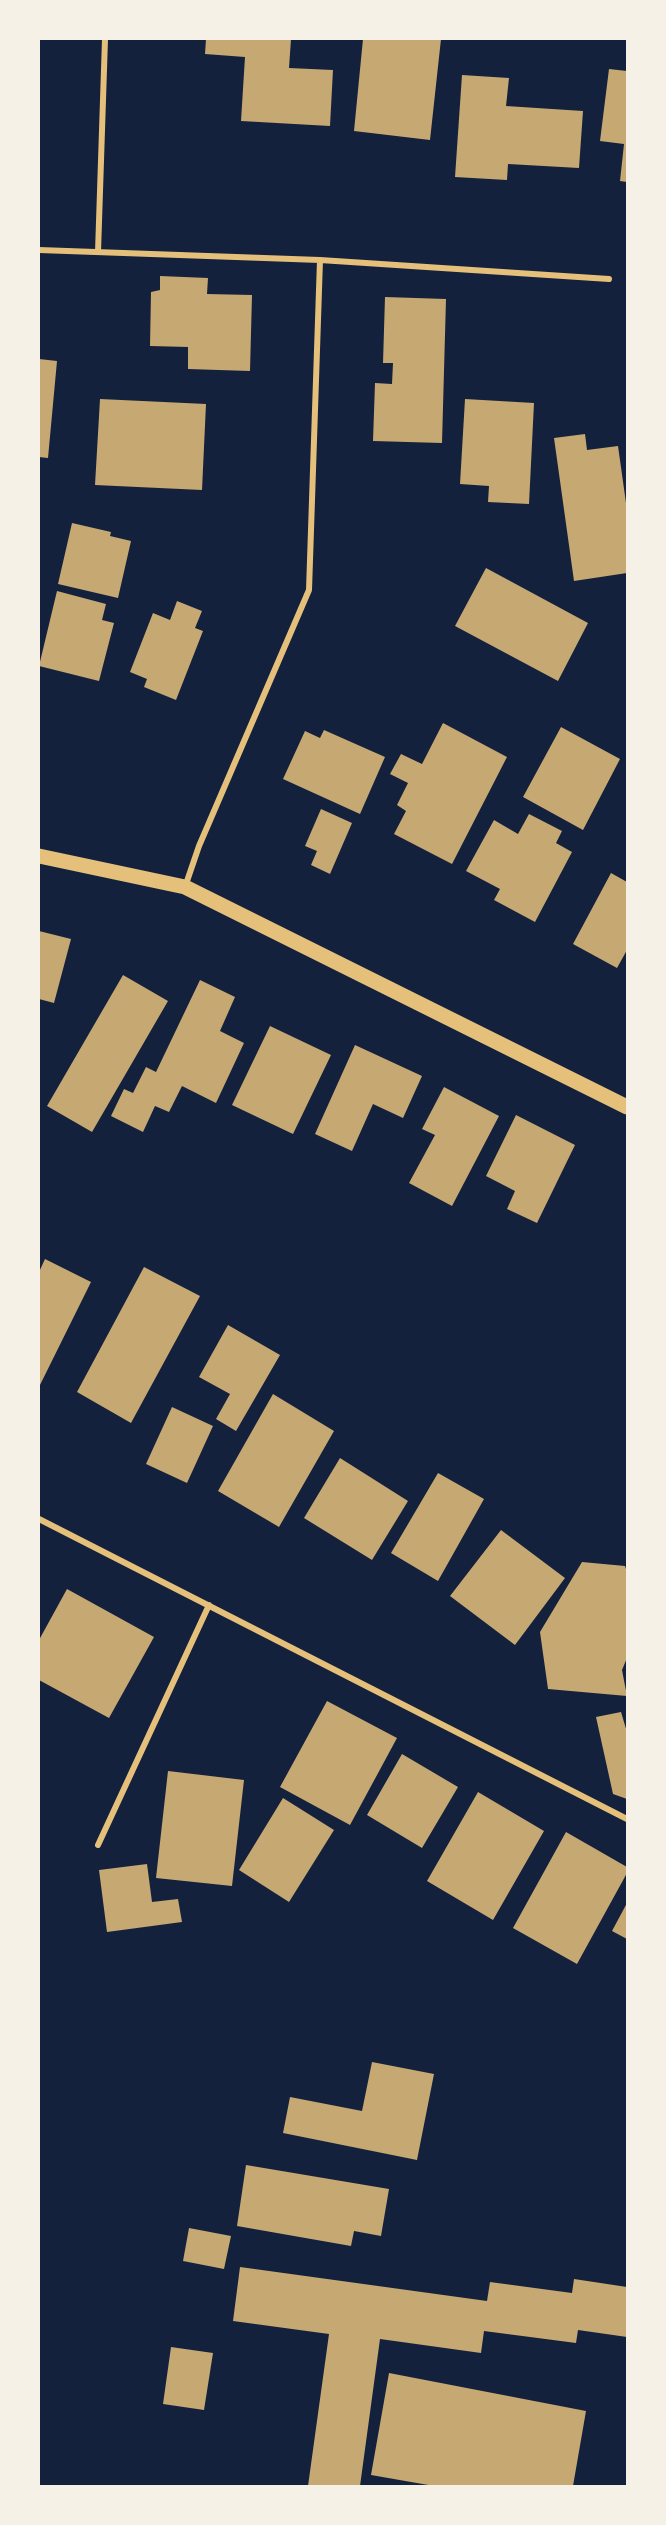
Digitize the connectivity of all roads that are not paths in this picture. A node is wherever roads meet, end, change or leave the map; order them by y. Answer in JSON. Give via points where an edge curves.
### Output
{"nodes":[{"id":1,"x":105,"y":39,"type":"edge"},
{"id":2,"x":39,"y":250,"type":"edge"},
{"id":3,"x":98,"y":252,"type":"junction"},
{"id":4,"x":320,"y":260,"type":"junction"},
{"id":5,"x":609,"y":279,"type":"dead end"},
{"id":6,"x":39,"y":856,"type":"edge"},
{"id":7,"x":185,"y":887,"type":"junction"},
{"id":8,"x":627,"y":1107,"type":"edge"},
{"id":9,"x":39,"y":1519,"type":"edge"},
{"id":10,"x":209,"y":1605,"type":"junction"},
{"id":11,"x":627,"y":1819,"type":"edge"},
{"id":12,"x":99,"y":1845,"type":"dead end"}],
"edges":[{"from":1,"to":3,"type":"street"},
{"from":2,"to":3,"type":"street"},
{"from":3,"to":4,"type":"street"},
{"from":4,"to":5,"type":"street"},
{"from":4,"to":7,"type":"street","via":[[309,590],[198,846]]},
{"from":6,"to":7,"type":"main road"},
{"from":7,"to":8,"type":"main road"},
{"from":9,"to":10,"type":"street"},
{"from":10,"to":11,"type":"street"},
{"from":10,"to":12,"type":"street"}]}
